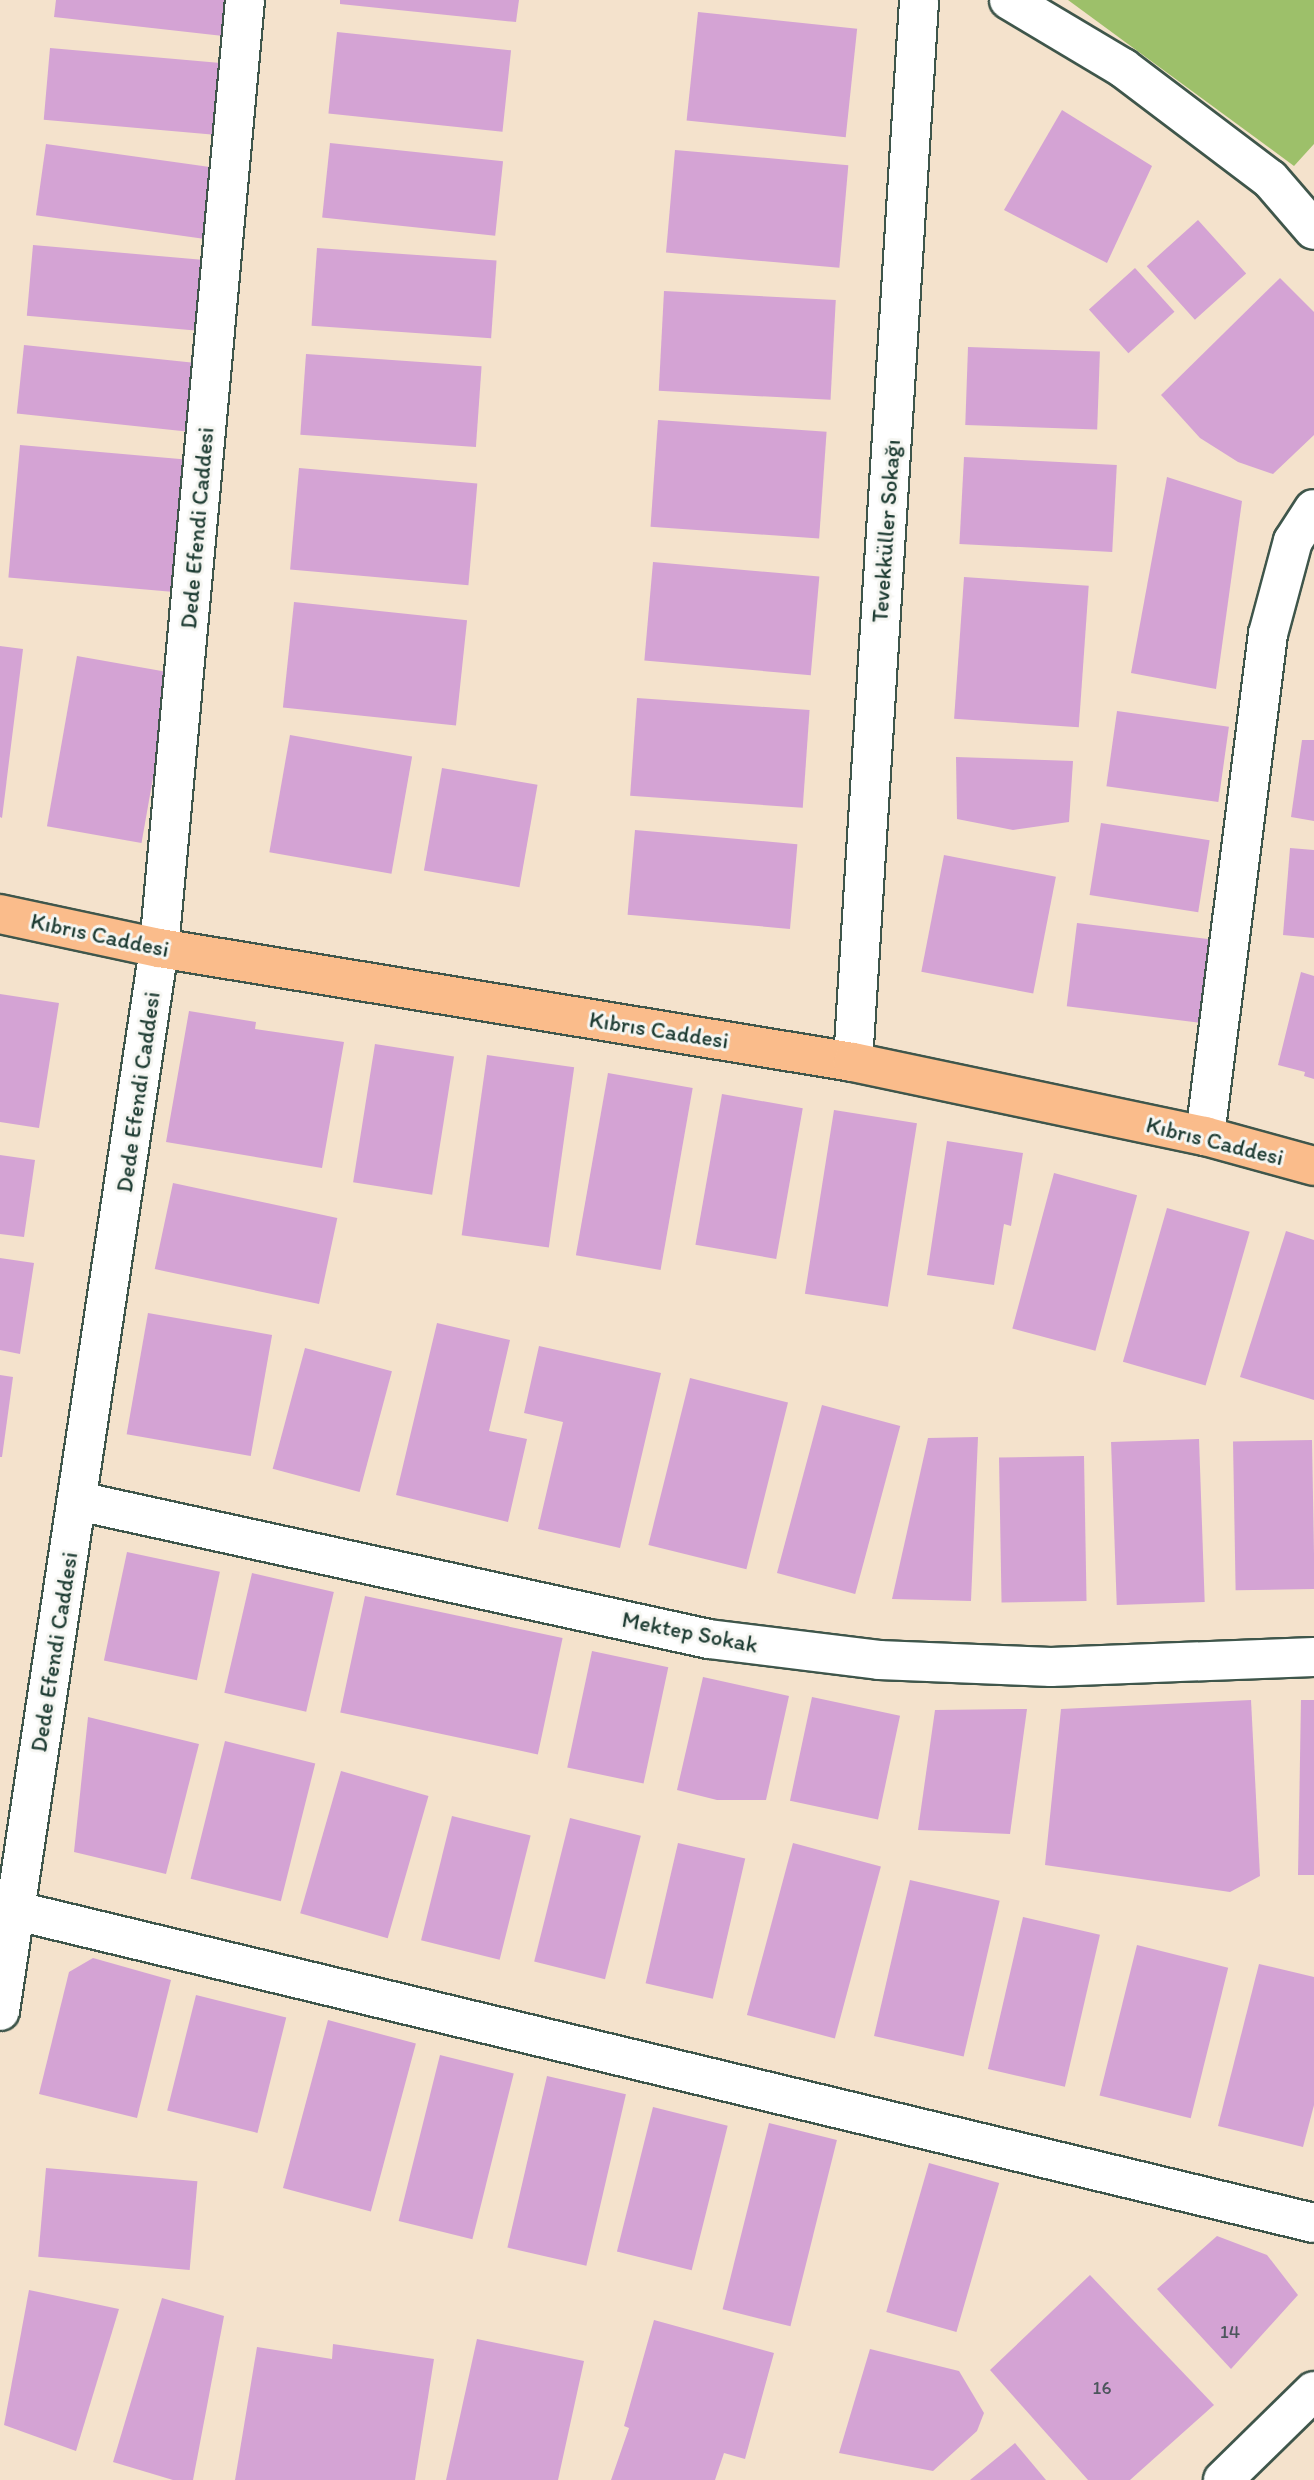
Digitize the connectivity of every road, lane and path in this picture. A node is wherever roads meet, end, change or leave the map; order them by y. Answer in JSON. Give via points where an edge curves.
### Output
{"nodes":[{"id":1,"x":245,"y":0,"type":"edge"},
{"id":2,"x":919,"y":0,"type":"edge"},
{"id":3,"x":1009,"y":0,"type":"edge"},
{"id":4,"x":1314,"y":230,"type":"edge"},
{"id":5,"x":1314,"y":509,"type":"edge"},
{"id":6,"x":0,"y":914,"type":"edge"},
{"id":7,"x":159,"y":948,"type":"junction"},
{"id":8,"x":853,"y":1062,"type":"junction"},
{"id":9,"x":1205,"y":1136,"type":"junction"},
{"id":10,"x":1314,"y":1166,"type":"edge"},
{"id":11,"x":78,"y":1501,"type":"junction"},
{"id":12,"x":1314,"y":1657,"type":"edge"},
{"id":13,"x":13,"y":1910,"type":"junction"},
{"id":14,"x":0,"y":2011,"type":"edge"},
{"id":15,"x":1314,"y":2223,"type":"edge"},
{"id":16,"x":1314,"y":2391,"type":"edge"},
{"id":17,"x":1223,"y":2480,"type":"edge"}],
"edges":[{"from":1,"to":7,"type":"street","name":"Dede Efendi Caddesi"},
{"from":2,"to":8,"type":"street","name":"Tevekküller Sokağı"},
{"from":3,"to":4,"type":"street","via":[[1134,76],[1270,179]]},
{"from":5,"to":9,"type":"street","via":[[1293,541],[1268,634]]},
{"from":6,"to":7,"type":"main road","name":"Kıbrıs Caddesi"},
{"from":7,"to":8,"type":"main road","name":"Kıbrıs Caddesi"},
{"from":7,"to":11,"type":"street","name":"Dede Efendi Caddesi"},
{"from":8,"to":9,"type":"main road","name":"Kıbrıs Caddesi"},
{"from":9,"to":10,"type":"main road","name":"Kıbrıs Caddesi"},
{"from":11,"to":12,"type":"street","name":"Mektep Sokak","via":[[709,1639],[879,1660],[1051,1667]]},
{"from":11,"to":13,"type":"street","name":"Dede Efendi Caddesi"},
{"from":13,"to":14,"type":"street","name":"Dede Efendi Caddesi"},
{"from":13,"to":15,"type":"street"},
{"from":16,"to":17,"type":"street"}]}
